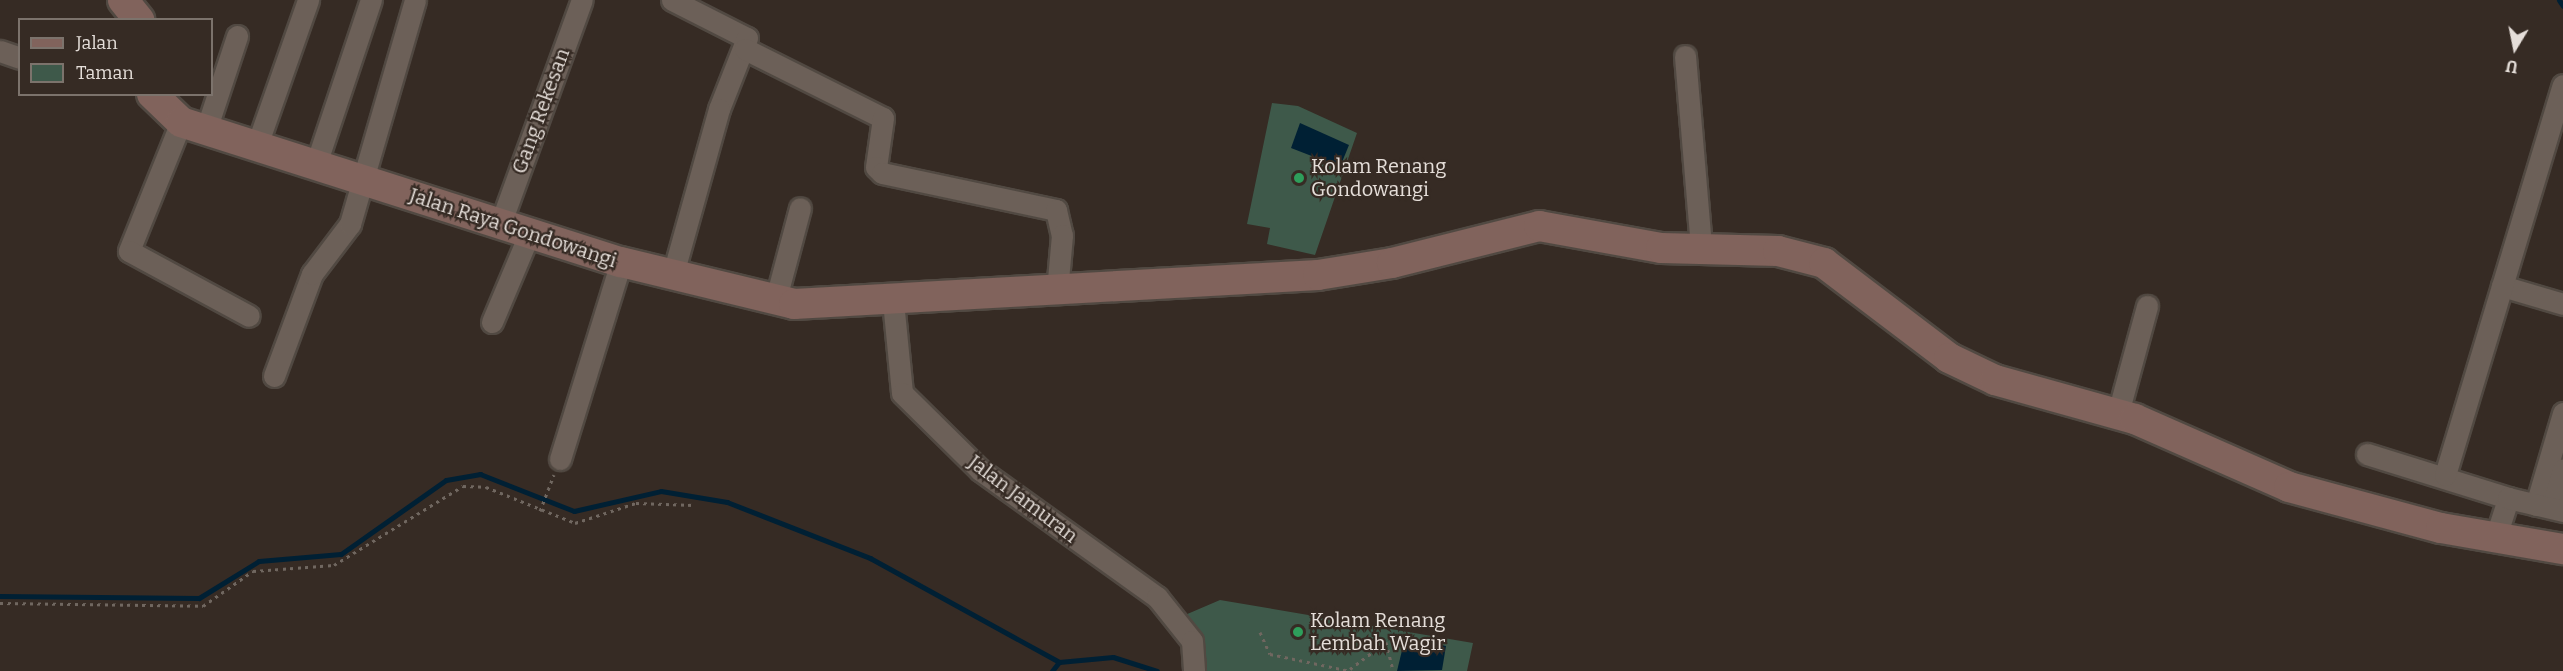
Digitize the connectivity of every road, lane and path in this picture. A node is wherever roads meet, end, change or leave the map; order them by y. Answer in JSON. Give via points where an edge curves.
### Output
{"nodes":[{"id":1,"x":123,"y":0,"type":"edge"},
{"id":2,"x":308,"y":0,"type":"edge"},
{"id":3,"x":371,"y":0,"type":"edge"},
{"id":4,"x":415,"y":0,"type":"edge"},
{"id":5,"x":582,"y":0,"type":"edge"},
{"id":6,"x":679,"y":2,"type":"edge"},
{"id":7,"x":137,"y":18,"type":"edge"},
{"id":8,"x":237,"y":36,"type":"dead end"},
{"id":9,"x":746,"y":48,"type":"junction"},
{"id":10,"x":0,"y":51,"type":"edge"},
{"id":11,"x":1685,"y":56,"type":"dead end"},
{"id":12,"x":18,"y":57,"type":"edge"},
{"id":13,"x":2563,"y":85,"type":"edge"},
{"id":14,"x":213,"y":86,"type":"edge"},
{"id":15,"x":147,"y":96,"type":"edge"},
{"id":16,"x":208,"y":96,"type":"edge"},
{"id":17,"x":194,"y":126,"type":"junction"},
{"id":18,"x":257,"y":145,"type":"junction"},
{"id":19,"x":316,"y":164,"type":"junction"},
{"id":20,"x":366,"y":181,"type":"junction"},
{"id":21,"x":800,"y":208,"type":"dead end"},
{"id":22,"x":501,"y":222,"type":"junction"},
{"id":23,"x":530,"y":232,"type":"junction"},
{"id":24,"x":1701,"y":248,"type":"junction"},
{"id":25,"x":621,"y":262,"type":"junction"},
{"id":26,"x":672,"y":277,"type":"junction"},
{"id":27,"x":2502,"y":286,"type":"junction"},
{"id":28,"x":1058,"y":291,"type":"junction"},
{"id":29,"x":892,"y":301,"type":"junction"},
{"id":30,"x":775,"y":302,"type":"junction"},
{"id":31,"x":2563,"y":304,"type":"edge"},
{"id":32,"x":2147,"y":306,"type":"dead end"},
{"id":33,"x":249,"y":316,"type":"dead end"},
{"id":34,"x":492,"y":322,"type":"dead end"},
{"id":35,"x":274,"y":376,"type":"dead end"},
{"id":36,"x":2563,"y":413,"type":"edge"},
{"id":37,"x":2118,"y":414,"type":"junction"},
{"id":38,"x":2367,"y":454,"type":"dead end"},
{"id":39,"x":560,"y":459,"type":"dead end"},
{"id":40,"x":2563,"y":470,"type":"edge"},
{"id":41,"x":2445,"y":476,"type":"junction"},
{"id":42,"x":548,"y":494,"type":"dead end"},
{"id":43,"x":2508,"y":498,"type":"junction"},
{"id":44,"x":694,"y":505,"type":"dead end"},
{"id":45,"x":2550,"y":508,"type":"edge"},
{"id":46,"x":540,"y":511,"type":"junction"},
{"id":47,"x":2496,"y":536,"type":"junction"},
{"id":48,"x":2563,"y":549,"type":"edge"},
{"id":49,"x":0,"y":603,"type":"edge"},
{"id":50,"x":1260,"y":632,"type":"dead end"},
{"id":51,"x":1195,"y":670,"type":"edge"},
{"id":52,"x":1350,"y":670,"type":"edge"},
{"id":53,"x":1393,"y":671,"type":"edge"}],
"edges":[{"from":1,"to":7,"type":"street"},
{"from":2,"to":18,"type":"street"},
{"from":3,"to":19,"type":"street"},
{"from":4,"to":20,"type":"street"},
{"from":5,"to":22,"type":"street","name":"Gang Rekesan"},
{"from":6,"to":9,"type":"street","via":[[741,32],[747,38]]},
{"from":8,"to":14,"type":"street"},
{"from":9,"to":26,"type":"street","via":[[718,109]]},
{"from":9,"to":28,"type":"street","via":[[883,118],[876,167],[882,173],[1056,210],[1062,235]]},
{"from":10,"to":12,"type":"street"},
{"from":11,"to":24,"type":"street"},
{"from":13,"to":27,"type":"street"},
{"from":15,"to":17,"type":"street","name":"Jalan Raya Gondowangi"},
{"from":16,"to":17,"type":"street"},
{"from":17,"to":18,"type":"street","name":"Jalan Raya Gondowangi"},
{"from":17,"to":33,"type":"street","via":[[129,251]]},
{"from":18,"to":19,"type":"street","name":"Jalan Raya Gondowangi"},
{"from":19,"to":20,"type":"street","name":"Jalan Raya Gondowangi"},
{"from":20,"to":22,"type":"street","name":"Jalan Raya Gondowangi"},
{"from":20,"to":35,"type":"street","via":[[338,245],[312,274]]},
{"from":21,"to":30,"type":"street"},
{"from":22,"to":23,"type":"street","name":"Jalan Raya Gondowangi"},
{"from":23,"to":25,"type":"street","name":"Jalan Raya Gondowangi"},
{"from":23,"to":34,"type":"street"},
{"from":24,"to":28,"type":"street","name":"Jalan Raya Gondowangi","via":[[1632,245],[1539,225],[1392,263],[1318,275]]},
{"from":24,"to":37,"type":"street","name":"Jalan Raya Gondowangi","via":[[1778,250],[1824,263],[1968,370]]},
{"from":25,"to":26,"type":"street","name":"Jalan Raya Gondowangi"},
{"from":25,"to":39,"type":"street"},
{"from":26,"to":30,"type":"street","name":"Jalan Raya Gondowangi"},
{"from":27,"to":31,"type":"street"},
{"from":27,"to":41,"type":"street"},
{"from":28,"to":29,"type":"street","name":"Jalan Raya Gondowangi"},
{"from":29,"to":30,"type":"street","name":"Jalan Raya Gondowangi"},
{"from":29,"to":51,"type":"street","name":"Jalan Jamuran","via":[[902,393],[980,471],[1157,597],[1192,641]]},
{"from":32,"to":37,"type":"street"},
{"from":36,"to":45,"type":"street"},
{"from":37,"to":47,"type":"street","name":"Jalan Raya Gondowangi","via":[[2289,487],[2441,528]]},
{"from":38,"to":41,"type":"street"},
{"from":40,"to":45,"type":"street"},
{"from":41,"to":43,"type":"street"},
{"from":42,"to":46,"type":"path"},
{"from":43,"to":45,"type":"street"},
{"from":43,"to":47,"type":"street"},
{"from":44,"to":46,"type":"path","via":[[636,503],[575,523]]},
{"from":46,"to":49,"type":"path","via":[[486,487],[463,486],[334,565],[253,571],[203,606]]},
{"from":47,"to":48,"type":"street","name":"Jalan Raya Gondowangi"},
{"from":50,"to":52,"type":"path","via":[[1270,654]]},
{"from":52,"to":53,"type":"path","via":[[1386,642]]}]}
